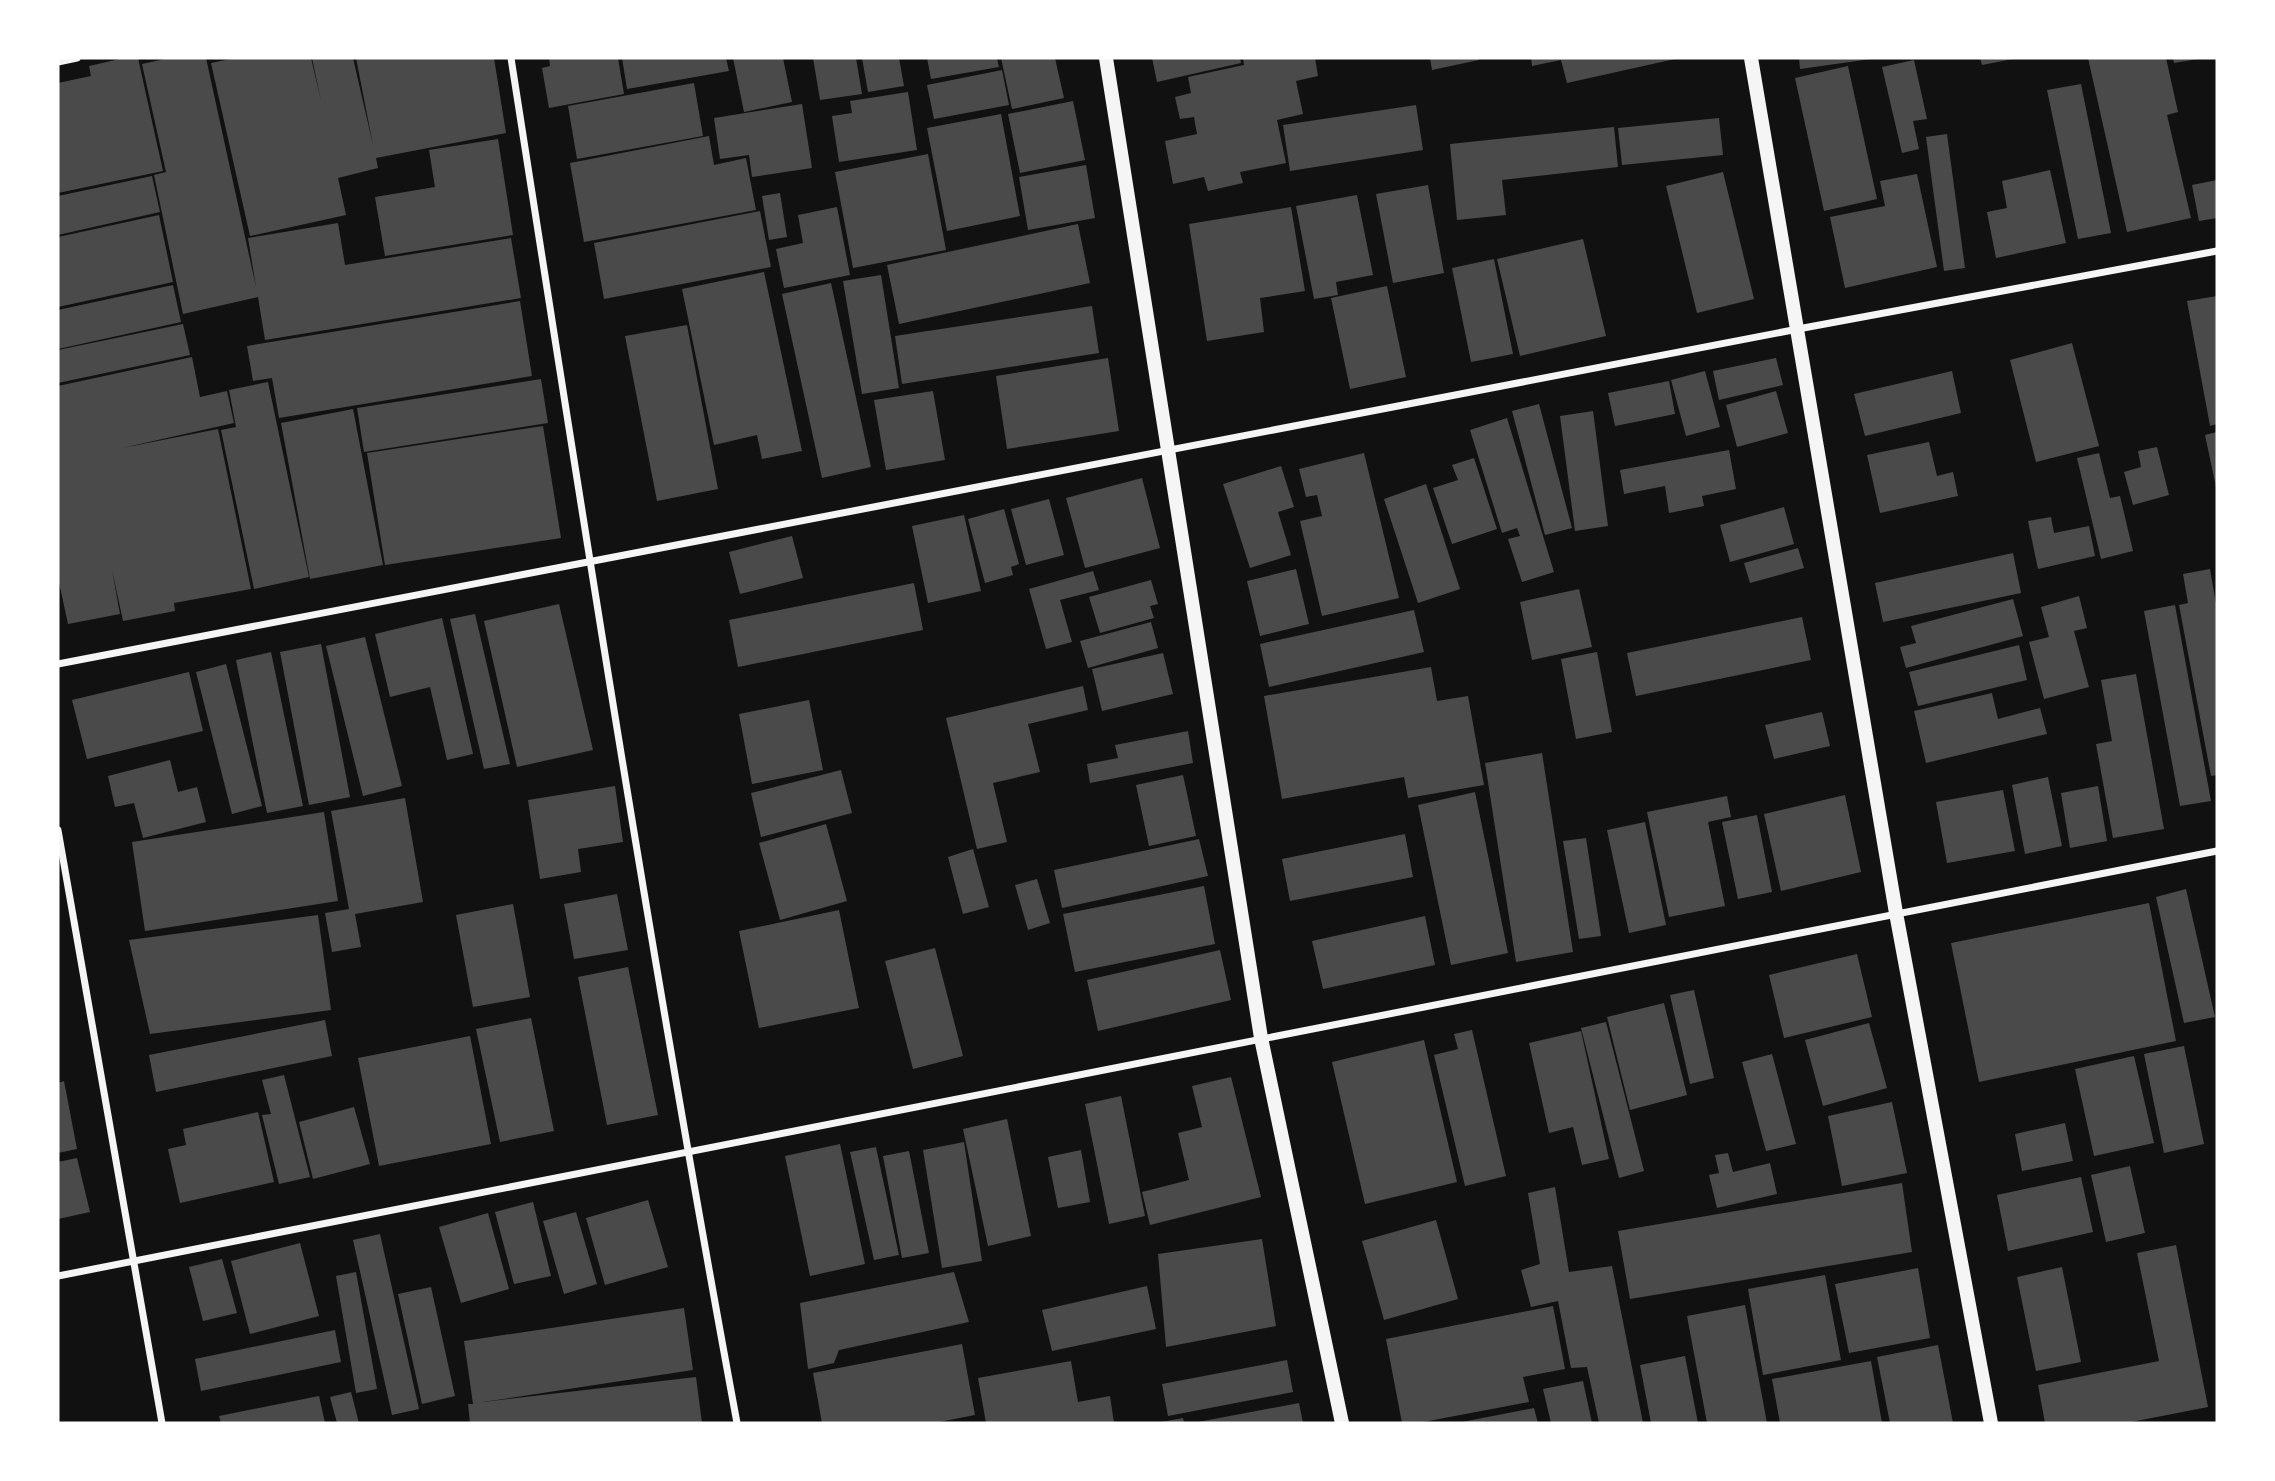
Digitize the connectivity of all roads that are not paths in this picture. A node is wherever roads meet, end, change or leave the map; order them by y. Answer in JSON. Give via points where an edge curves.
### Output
{"nodes":[{"id":1,"x":77,"y":58,"type":"edge"},
{"id":2,"x":511,"y":58,"type":"edge"},
{"id":3,"x":1106,"y":58,"type":"edge"},
{"id":4,"x":1751,"y":58,"type":"edge"},
{"id":5,"x":58,"y":62,"type":"edge"},
{"id":6,"x":2217,"y":251,"type":"edge"},
{"id":7,"x":1798,"y":329,"type":"junction"},
{"id":8,"x":1168,"y":450,"type":"junction"},
{"id":9,"x":589,"y":562,"type":"junction"},
{"id":10,"x":58,"y":664,"type":"edge"},
{"id":11,"x":58,"y":830,"type":"edge"},
{"id":12,"x":2217,"y":851,"type":"edge"},
{"id":13,"x":1896,"y":913,"type":"junction"},
{"id":14,"x":1261,"y":1038,"type":"junction"},
{"id":15,"x":687,"y":1152,"type":"junction"},
{"id":16,"x":132,"y":1262,"type":"junction"},
{"id":17,"x":58,"y":1276,"type":"edge"},
{"id":18,"x":162,"y":1423,"type":"edge"},
{"id":19,"x":737,"y":1423,"type":"edge"},
{"id":20,"x":1342,"y":1423,"type":"edge"},
{"id":21,"x":1991,"y":1423,"type":"edge"}],
"edges":[{"from":1,"to":5,"type":"street"},
{"from":2,"to":9,"type":"street"},
{"from":3,"to":8,"type":"main road"},
{"from":4,"to":7,"type":"main road"},
{"from":6,"to":7,"type":"street"},
{"from":7,"to":8,"type":"street"},
{"from":7,"to":13,"type":"main road"},
{"from":8,"to":9,"type":"street"},
{"from":8,"to":14,"type":"main road"},
{"from":9,"to":10,"type":"street"},
{"from":9,"to":15,"type":"street"},
{"from":11,"to":16,"type":"street"},
{"from":12,"to":13,"type":"street"},
{"from":13,"to":14,"type":"street"},
{"from":13,"to":21,"type":"main road"},
{"from":14,"to":15,"type":"street"},
{"from":14,"to":20,"type":"main road"},
{"from":15,"to":16,"type":"street"},
{"from":15,"to":19,"type":"street"},
{"from":16,"to":17,"type":"street"},
{"from":16,"to":18,"type":"street"}]}
